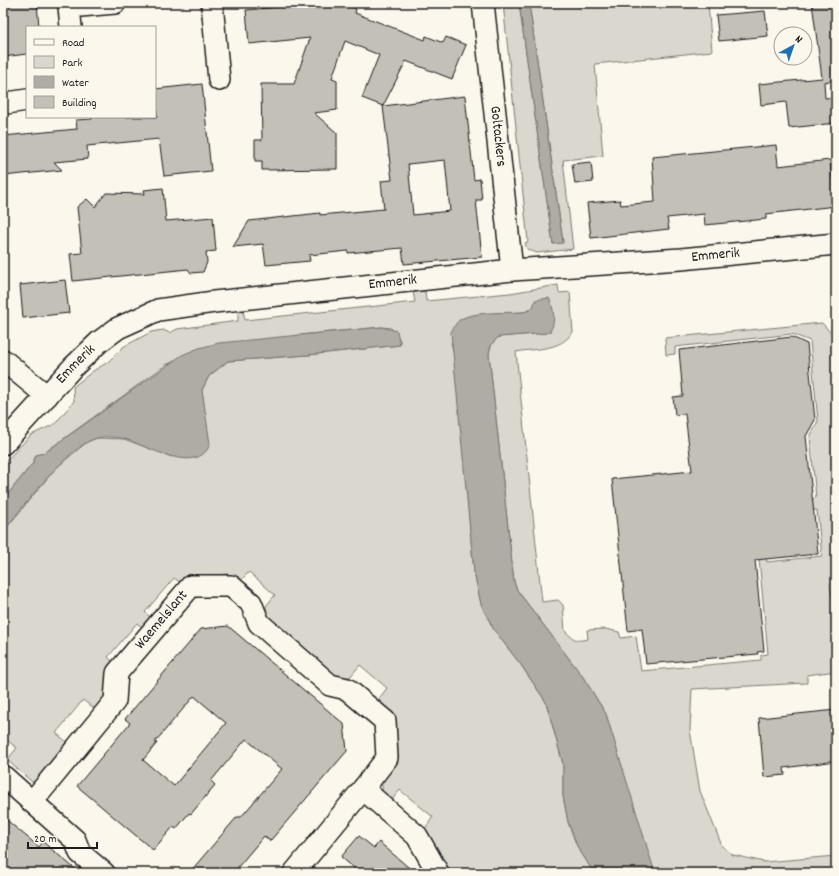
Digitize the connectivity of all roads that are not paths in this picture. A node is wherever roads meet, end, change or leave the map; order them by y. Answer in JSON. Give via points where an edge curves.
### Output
{"nodes":[{"id":1,"x":115,"y":3,"type":"edge"},
{"id":2,"x":212,"y":3,"type":"edge"},
{"id":3,"x":483,"y":3,"type":"edge"},
{"id":4,"x":69,"y":12,"type":"edge"},
{"id":5,"x":219,"y":80,"type":"dead end"},
{"id":6,"x":3,"y":100,"type":"edge"},
{"id":7,"x":26,"y":100,"type":"edge"},
{"id":8,"x":836,"y":244,"type":"edge"},
{"id":9,"x":512,"y":270,"type":"junction"},
{"id":10,"x":3,"y":360,"type":"edge"},
{"id":11,"x":47,"y":396,"type":"junction"},
{"id":12,"x":3,"y":444,"type":"edge"},
{"id":13,"x":3,"y":776,"type":"edge"},
{"id":14,"x":362,"y":789,"type":"junction"},
{"id":15,"x":32,"y":802,"type":"junction"},
{"id":16,"x":104,"y":873,"type":"edge"},
{"id":17,"x":294,"y":873,"type":"edge"},
{"id":18,"x":438,"y":873,"type":"edge"}],
"edges":[{"from":1,"to":4,"type":"street"},
{"from":2,"to":5,"type":"street"},
{"from":3,"to":9,"type":"street","name":"Goltackers"},
{"from":6,"to":7,"type":"street","via":[[7,103]]},
{"from":8,"to":9,"type":"street","name":"Emmerik","via":[[681,260]]},
{"from":9,"to":11,"type":"street","name":"Emmerik","via":[[158,310],[118,328],[99,342],[72,366]]},
{"from":10,"to":11,"type":"street"},
{"from":11,"to":12,"type":"street","name":"Emmerik"},
{"from":13,"to":15,"type":"street"},
{"from":14,"to":15,"type":"street","name":"Waemelslant","via":[[387,758],[385,721],[347,689],[330,685],[259,623],[251,603],[231,586],[191,586],[117,673],[115,701]]},
{"from":14,"to":17,"type":"street","name":"Waemelslant"},
{"from":14,"to":18,"type":"street","via":[[417,836]]},
{"from":15,"to":16,"type":"street","via":[[75,840],[80,853]]}]}
